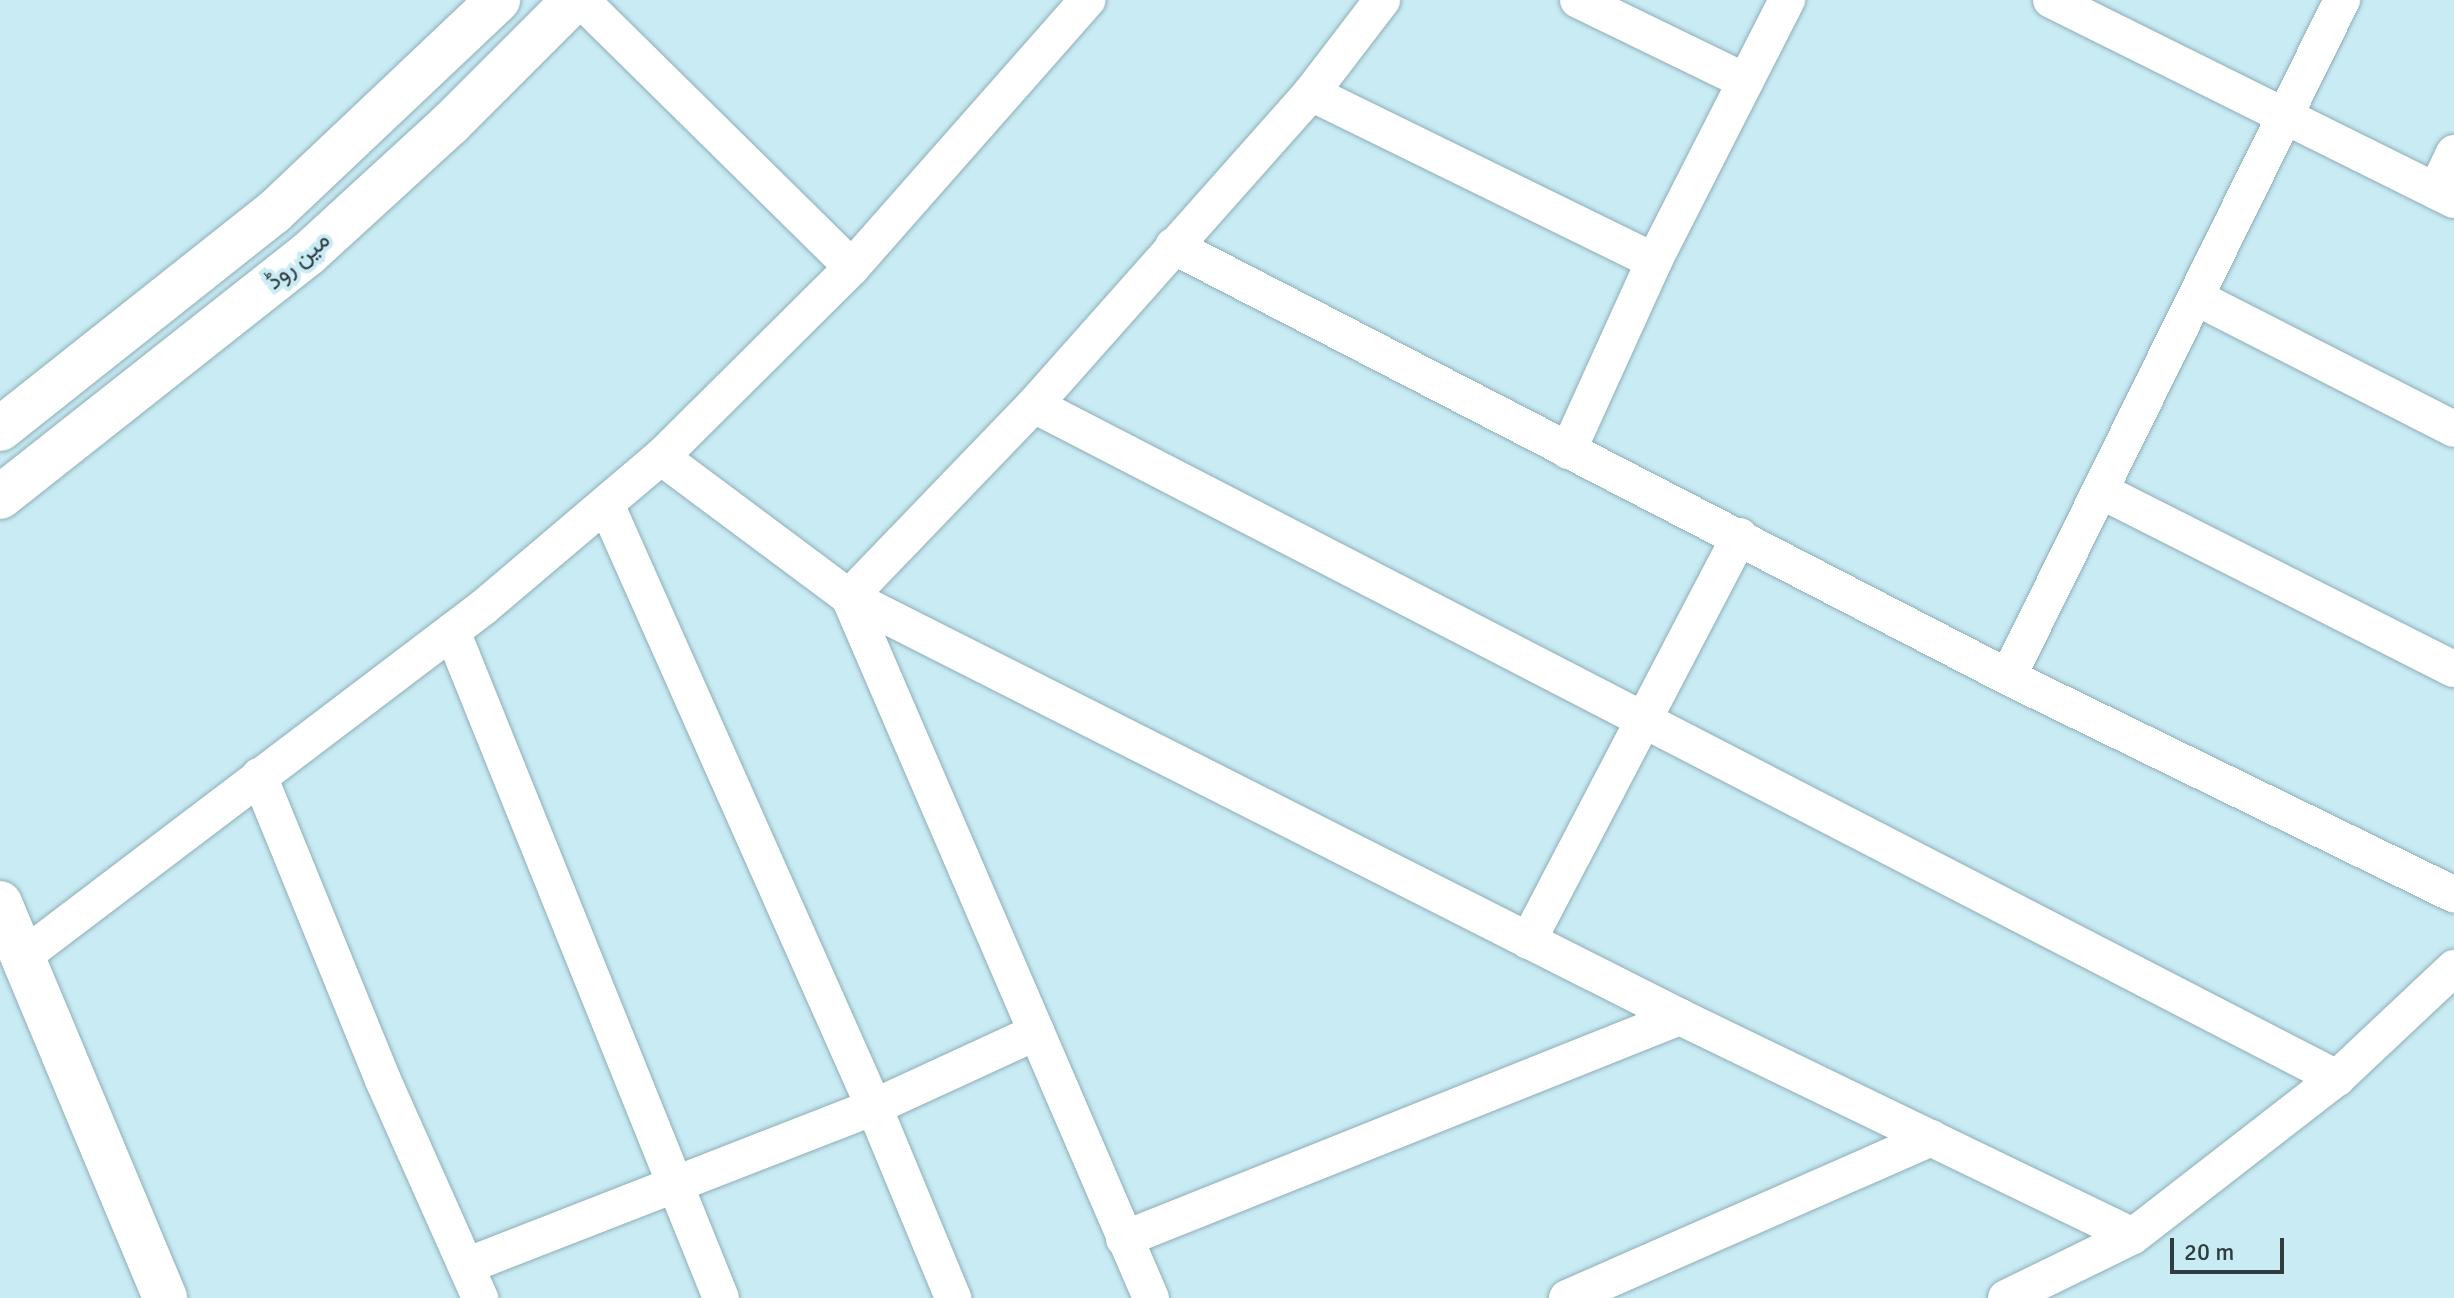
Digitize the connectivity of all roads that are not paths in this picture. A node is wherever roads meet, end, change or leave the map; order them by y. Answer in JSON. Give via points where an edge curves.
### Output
{"nodes":[{"id":1,"x":498,"y":0,"type":"edge"},
{"id":2,"x":574,"y":0,"type":"edge"},
{"id":3,"x":581,"y":0,"type":"edge"},
{"id":4,"x":1087,"y":0,"type":"edge"},
{"id":5,"x":1382,"y":0,"type":"edge"},
{"id":6,"x":1578,"y":0,"type":"edge"},
{"id":7,"x":1787,"y":0,"type":"edge"},
{"id":8,"x":2051,"y":0,"type":"edge"},
{"id":9,"x":2342,"y":0,"type":"edge"},
{"id":10,"x":1745,"y":81,"type":"junction"},
{"id":11,"x":1311,"y":93,"type":"junction"},
{"id":12,"x":2287,"y":118,"type":"junction"},
{"id":13,"x":2454,"y":153,"type":"edge"},
{"id":14,"x":2445,"y":195,"type":"edge"},
{"id":15,"x":1173,"y":246,"type":"junction"},
{"id":16,"x":1654,"y":261,"type":"junction"},
{"id":17,"x":852,"y":267,"type":"junction"},
{"id":18,"x":2197,"y":298,"type":"junction"},
{"id":19,"x":1034,"y":405,"type":"junction"},
{"id":20,"x":0,"y":429,"type":"edge"},
{"id":21,"x":2454,"y":429,"type":"edge"},
{"id":22,"x":1568,"y":451,"type":"junction"},
{"id":23,"x":661,"y":457,"type":"junction"},
{"id":24,"x":2101,"y":491,"type":"junction"},
{"id":25,"x":0,"y":497,"type":"edge"},
{"id":26,"x":606,"y":504,"type":"junction"},
{"id":27,"x":1740,"y":536,"type":"junction"},
{"id":28,"x":849,"y":597,"type":"junction"},
{"id":29,"x":452,"y":631,"type":"junction"},
{"id":30,"x":2454,"y":669,"type":"edge"},
{"id":31,"x":2008,"y":677,"type":"junction"},
{"id":32,"x":1642,"y":716,"type":"junction"},
{"id":33,"x":259,"y":776,"type":"junction"},
{"id":34,"x":2454,"y":895,"type":"edge"},
{"id":35,"x":0,"y":903,"type":"edge"},
{"id":36,"x":1528,"y":941,"type":"junction"},
{"id":37,"x":21,"y":958,"type":"junction"},
{"id":38,"x":2454,"y":968,"type":"edge"},
{"id":39,"x":1680,"y":1017,"type":"junction"},
{"id":40,"x":1037,"y":1032,"type":"junction"},
{"id":41,"x":2337,"y":1078,"type":"junction"},
{"id":42,"x":874,"y":1107,"type":"junction"},
{"id":43,"x":1931,"y":1138,"type":"junction"},
{"id":44,"x":677,"y":1187,"type":"junction"},
{"id":45,"x":2133,"y":1236,"type":"junction"},
{"id":46,"x":1124,"y":1239,"type":"junction"},
{"id":47,"x":473,"y":1282,"type":"edge"},
{"id":48,"x":165,"y":1298,"type":"edge"},
{"id":49,"x":721,"y":1298,"type":"edge"},
{"id":50,"x":953,"y":1298,"type":"edge"},
{"id":51,"x":1151,"y":1298,"type":"edge"},
{"id":52,"x":1567,"y":1298,"type":"edge"},
{"id":53,"x":2006,"y":1298,"type":"edge"}],
"edges":[{"from":1,"to":20,"type":"main road","via":[[273,213]]},
{"from":2,"to":25,"type":"main road","name":"مین روڈ","via":[[450,124],[308,254]]},
{"from":3,"to":17,"type":"street"},
{"from":4,"to":17,"type":"street"},
{"from":5,"to":11,"type":"street"},
{"from":6,"to":10,"type":"street"},
{"from":7,"to":10,"type":"street"},
{"from":8,"to":12,"type":"street"},
{"from":9,"to":12,"type":"street"},
{"from":10,"to":16,"type":"street"},
{"from":11,"to":15,"type":"street"},
{"from":11,"to":16,"type":"street"},
{"from":12,"to":14,"type":"street"},
{"from":12,"to":18,"type":"street"},
{"from":13,"to":14,"type":"street"},
{"from":15,"to":19,"type":"street"},
{"from":15,"to":22,"type":"street"},
{"from":16,"to":22,"type":"street"},
{"from":17,"to":23,"type":"street"},
{"from":18,"to":21,"type":"street"},
{"from":18,"to":24,"type":"street"},
{"from":19,"to":28,"type":"street"},
{"from":19,"to":32,"type":"street"},
{"from":22,"to":27,"type":"street"},
{"from":23,"to":26,"type":"street"},
{"from":23,"to":28,"type":"street"},
{"from":24,"to":30,"type":"street"},
{"from":24,"to":31,"type":"street"},
{"from":26,"to":29,"type":"street"},
{"from":26,"to":42,"type":"street"},
{"from":27,"to":31,"type":"street"},
{"from":27,"to":32,"type":"street"},
{"from":28,"to":36,"type":"street"},
{"from":28,"to":40,"type":"street"},
{"from":29,"to":33,"type":"street"},
{"from":29,"to":44,"type":"street"},
{"from":31,"to":34,"type":"street"},
{"from":32,"to":36,"type":"street"},
{"from":32,"to":41,"type":"street"},
{"from":33,"to":37,"type":"street"},
{"from":33,"to":47,"type":"street","via":[[383,1080]]},
{"from":35,"to":37,"type":"main road"},
{"from":36,"to":39,"type":"street"},
{"from":37,"to":48,"type":"main road"},
{"from":38,"to":41,"type":"street"},
{"from":39,"to":43,"type":"street"},
{"from":39,"to":46,"type":"street"},
{"from":40,"to":42,"type":"street"},
{"from":40,"to":46,"type":"street"},
{"from":41,"to":45,"type":"street"},
{"from":42,"to":44,"type":"street"},
{"from":42,"to":50,"type":"street"},
{"from":43,"to":45,"type":"street"},
{"from":43,"to":52,"type":"street"},
{"from":44,"to":47,"type":"street"},
{"from":44,"to":49,"type":"street"},
{"from":45,"to":53,"type":"street"},
{"from":46,"to":51,"type":"street"}]}
